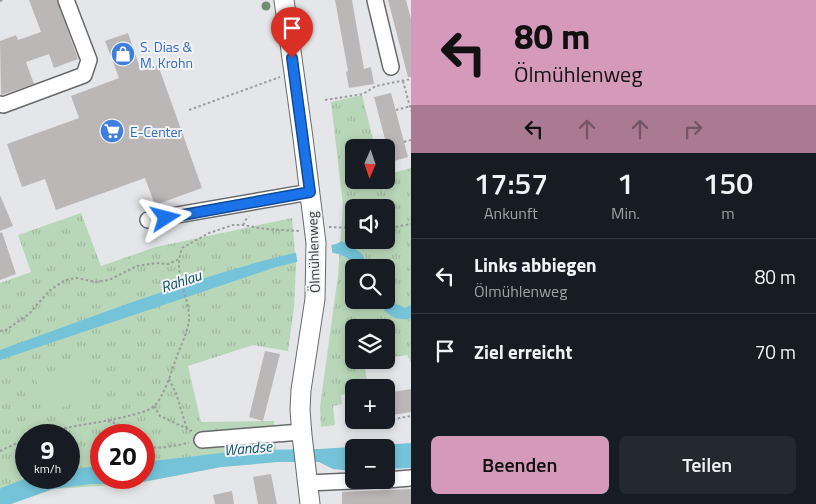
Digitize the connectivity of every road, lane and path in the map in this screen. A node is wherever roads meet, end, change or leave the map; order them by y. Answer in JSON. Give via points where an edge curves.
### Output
{"nodes":[{"id":1,"x":66,"y":0,"type":"edge"},
{"id":2,"x":284,"y":0,"type":"edge"},
{"id":3,"x":375,"y":0,"type":"edge"},
{"id":4,"x":391,"y":68,"type":"dead end"},
{"id":5,"x":294,"y":72,"type":"junction"},
{"id":6,"x":411,"y":79,"type":"edge"},
{"id":7,"x":403,"y":81,"type":"junction"},
{"id":8,"x":325,"y":100,"type":"dead end"},
{"id":9,"x":0,"y":104,"type":"edge"},
{"id":10,"x":410,"y":106,"type":"edge"},
{"id":11,"x":189,"y":110,"type":"dead end"},
{"id":12,"x":396,"y":110,"type":"dead end"},
{"id":13,"x":411,"y":111,"type":"edge"},
{"id":14,"x":411,"y":140,"type":"edge"},
{"id":15,"x":404,"y":142,"type":"dead end"},
{"id":16,"x":310,"y":192,"type":"junction"},
{"id":17,"x":148,"y":220,"type":"dead end"},
{"id":18,"x":411,"y":224,"type":"edge"},
{"id":19,"x":345,"y":227,"type":"edge"},
{"id":20,"x":395,"y":227,"type":"edge"},
{"id":21,"x":315,"y":236,"type":"junction"},
{"id":22,"x":179,"y":259,"type":"junction"},
{"id":23,"x":0,"y":331,"type":"edge"},
{"id":24,"x":169,"y":379,"type":"junction"},
{"id":25,"x":154,"y":406,"type":"junction"},
{"id":26,"x":411,"y":416,"type":"edge"},
{"id":27,"x":395,"y":419,"type":"edge"},
{"id":28,"x":108,"y":421,"type":"junction"},
{"id":29,"x":117,"y":424,"type":"edge"},
{"id":30,"x":80,"y":426,"type":"edge"},
{"id":31,"x":187,"y":429,"type":"junction"},
{"id":32,"x":302,"y":439,"type":"junction"},
{"id":33,"x":202,"y":440,"type":"junction"},
{"id":34,"x":15,"y":444,"type":"edge"},
{"id":35,"x":155,"y":447,"type":"edge"},
{"id":36,"x":0,"y":451,"type":"edge"},
{"id":37,"x":306,"y":474,"type":"junction"},
{"id":38,"x":345,"y":477,"type":"edge"},
{"id":39,"x":411,"y":478,"type":"edge"},
{"id":40,"x":395,"y":479,"type":"edge"},
{"id":41,"x":310,"y":504,"type":"edge"}],
"edges":[{"from":1,"to":9,"type":"street","via":[[89,60],[84,75],[4,106]]},
{"from":2,"to":5,"type":"main road","name":"Ölmühlenweg"},
{"from":3,"to":4,"type":"street"},
{"from":5,"to":11,"type":"path"},
{"from":5,"to":16,"type":"main road","name":"Ölmühlenweg"},
{"from":6,"to":7,"type":"path"},
{"from":7,"to":8,"type":"path","via":[[376,86],[363,94]]},
{"from":7,"to":10,"type":"path"},
{"from":10,"to":12,"type":"path"},
{"from":10,"to":13,"type":"path"},
{"from":14,"to":15,"type":"path"},
{"from":16,"to":17,"type":"street"},
{"from":16,"to":21,"type":"main road","name":"Ölmühlenweg"},
{"from":18,"to":20,"type":"path"},
{"from":19,"to":21,"type":"path","via":[[334,226]]},
{"from":21,"to":22,"type":"path","via":[[233,225],[208,232],[182,248]]},
{"from":21,"to":32,"type":"main road","name":"Ölmühlenweg","via":[[312,327],[301,390]]},
{"from":22,"to":23,"type":"path","via":[[168,264],[137,266],[109,280],[66,280],[49,291],[29,314]]},
{"from":22,"to":24,"type":"path","via":[[189,316]]},
{"from":24,"to":25,"type":"path"},
{"from":24,"to":31,"type":"path"},
{"from":25,"to":28,"type":"path"},
{"from":25,"to":31,"type":"path","via":[[160,416]]},
{"from":26,"to":27,"type":"path"},
{"from":28,"to":29,"type":"path"},
{"from":28,"to":30,"type":"path"},
{"from":31,"to":33,"type":"path","via":[[197,433]]},
{"from":32,"to":33,"type":"street"},
{"from":32,"to":37,"type":"main road","name":"Ölmühlenweg"},
{"from":33,"to":35,"type":"path"},
{"from":34,"to":36,"type":"path"},
{"from":37,"to":38,"type":"street"},
{"from":37,"to":41,"type":"main road","name":"Ölmühlenweg"},
{"from":39,"to":40,"type":"street"}]}
